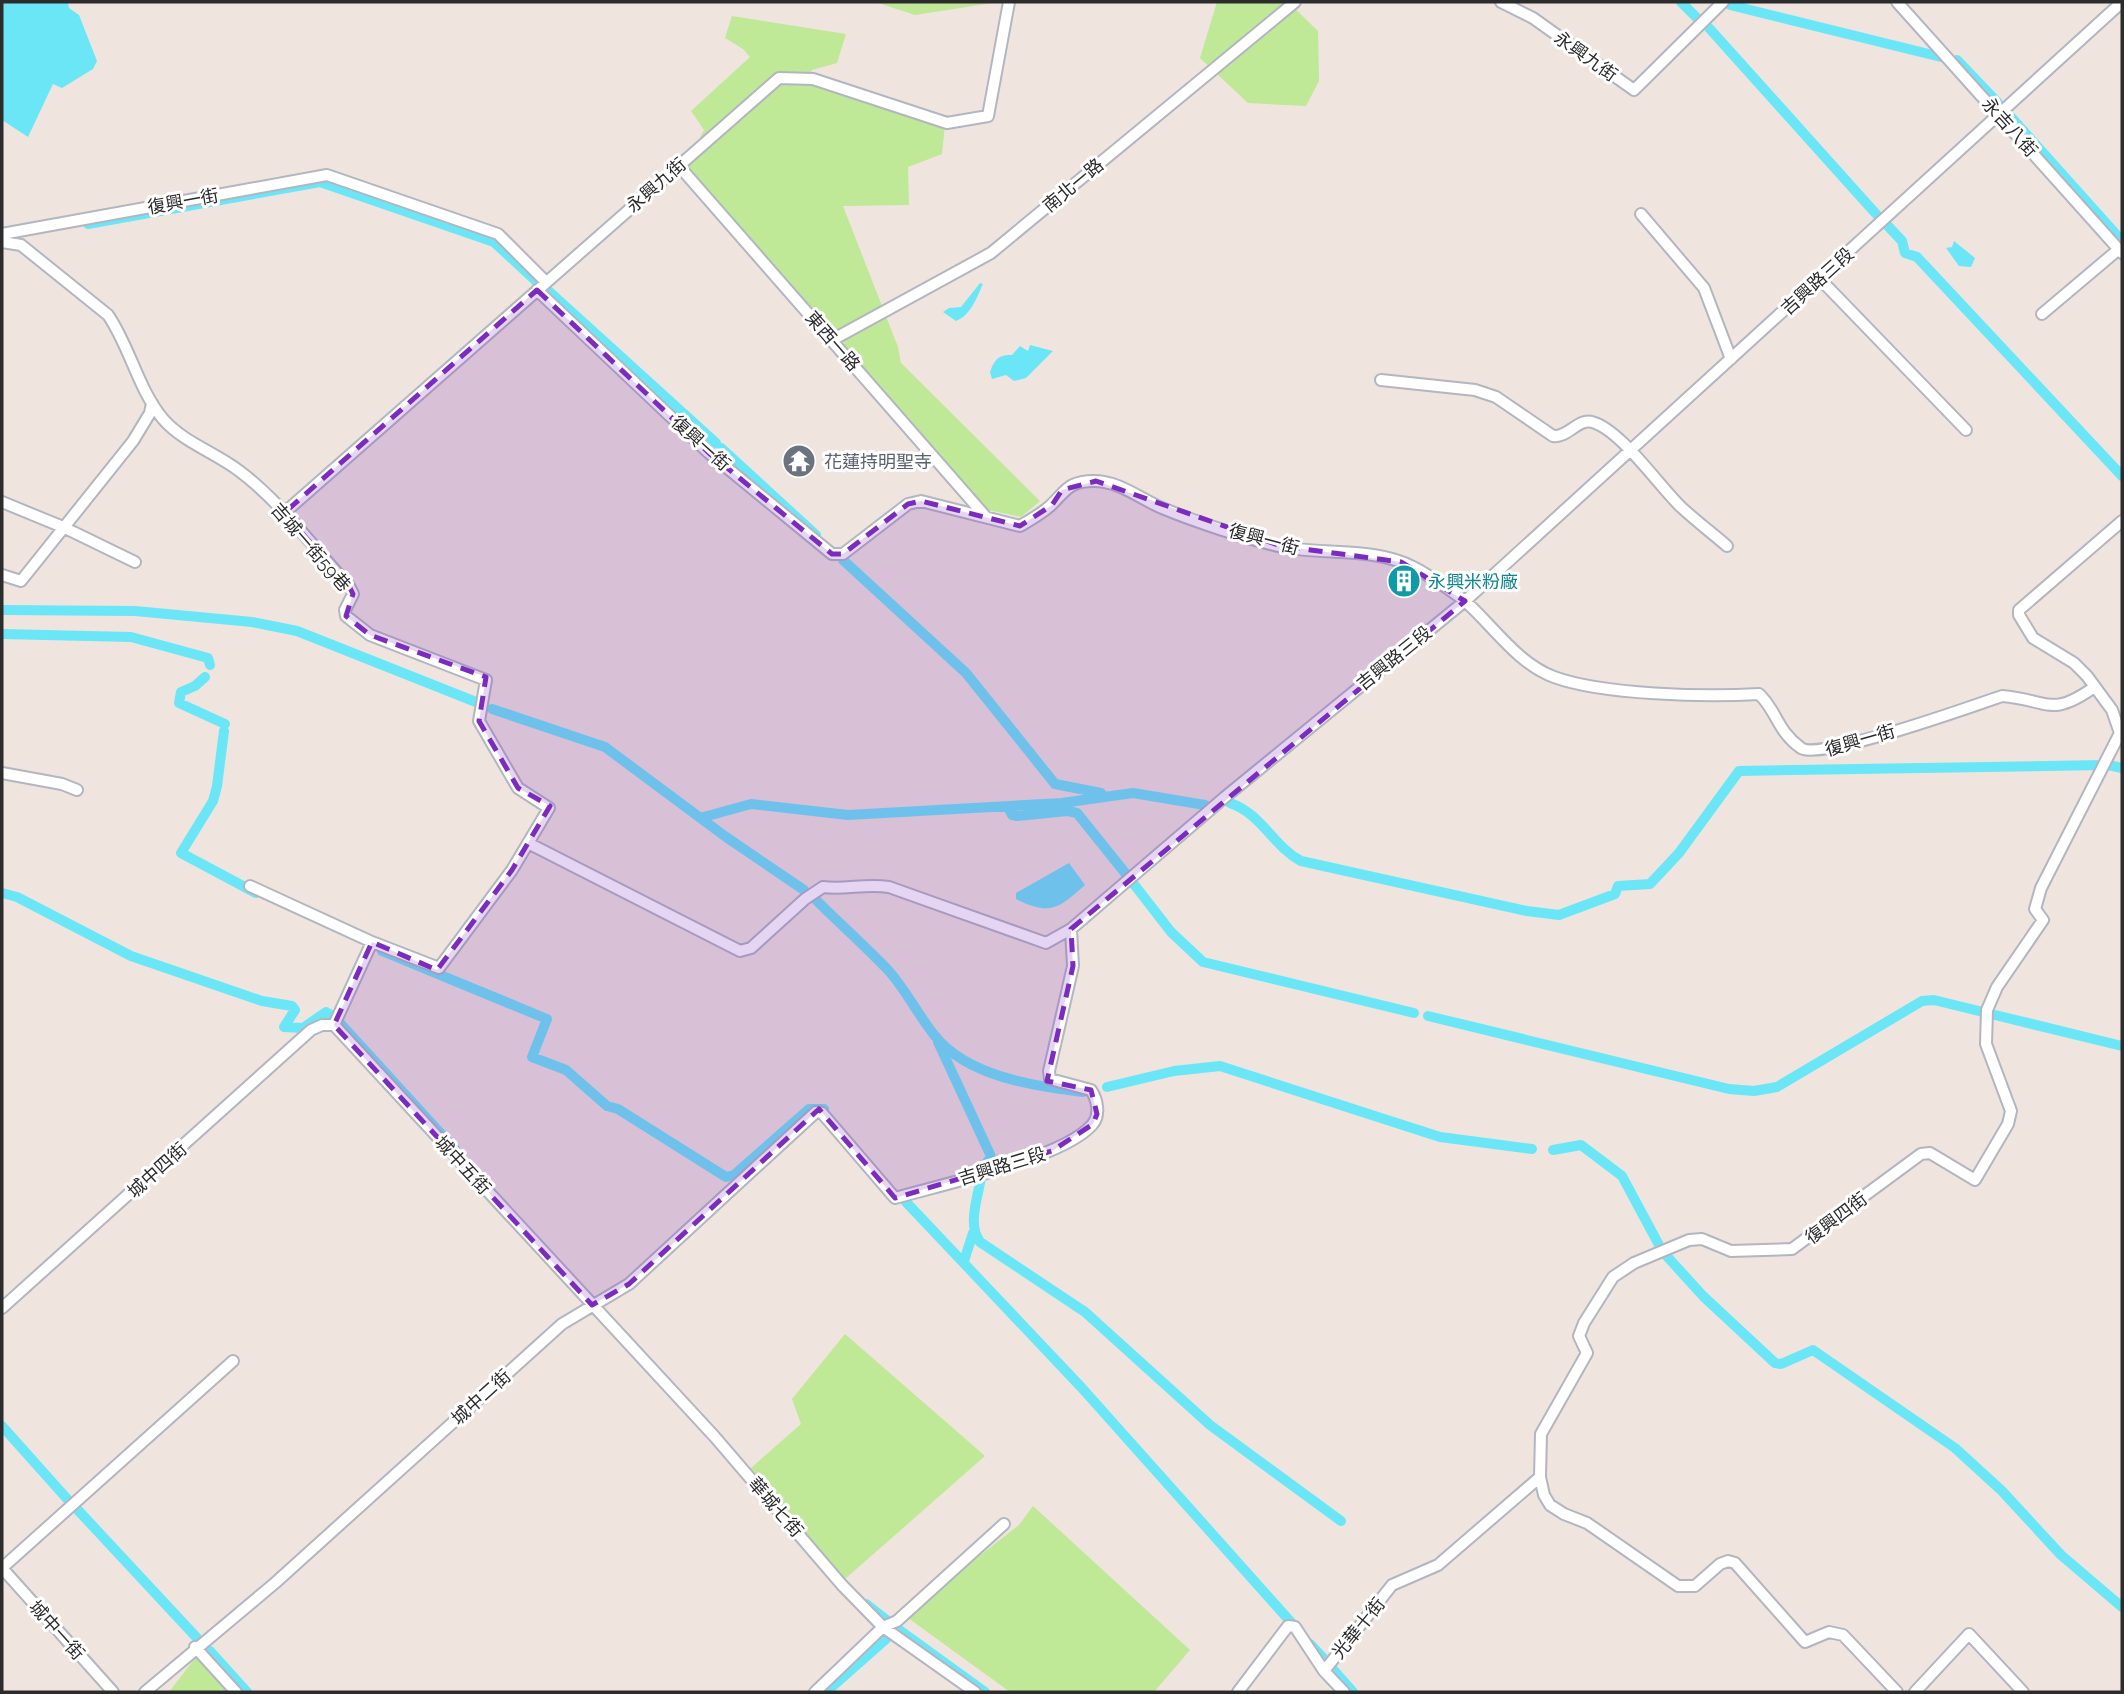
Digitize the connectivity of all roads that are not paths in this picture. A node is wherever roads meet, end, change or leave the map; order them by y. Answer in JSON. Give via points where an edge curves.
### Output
{"nodes":[{"id":1,"x":1009,"y":2,"type":"edge"},
{"id":2,"x":1294,"y":2,"type":"edge"},
{"id":3,"x":1501,"y":2,"type":"edge"},
{"id":4,"x":1723,"y":2,"type":"edge"},
{"id":5,"x":1897,"y":2,"type":"edge"},
{"id":6,"x":2122,"y":2,"type":"edge"},
{"id":7,"x":2000,"y":116,"type":"junction"},
{"id":8,"x":679,"y":166,"type":"junction"},
{"id":9,"x":1641,"y":214,"type":"dead end"},
{"id":10,"x":2,"y":234,"type":"edge"},
{"id":11,"x":2,"y":242,"type":"edge"},
{"id":12,"x":2121,"y":251,"type":"edge"},
{"id":13,"x":1819,"y":278,"type":"junction"},
{"id":14,"x":541,"y":285,"type":"junction"},
{"id":15,"x":2042,"y":314,"type":"dead end"},
{"id":16,"x":832,"y":340,"type":"junction"},
{"id":17,"x":1731,"y":359,"type":"junction"},
{"id":18,"x":1381,"y":380,"type":"dead end"},
{"id":19,"x":152,"y":403,"type":"junction"},
{"id":20,"x":1966,"y":430,"type":"dead end"},
{"id":21,"x":1630,"y":450,"type":"junction"},
{"id":22,"x":2,"y":502,"type":"edge"},
{"id":23,"x":284,"y":513,"type":"junction"},
{"id":24,"x":986,"y":517,"type":"junction"},
{"id":25,"x":2122,"y":520,"type":"edge"},
{"id":26,"x":63,"y":527,"type":"junction"},
{"id":27,"x":1727,"y":545,"type":"dead end"},
{"id":28,"x":135,"y":562,"type":"dead end"},
{"id":29,"x":2,"y":575,"type":"edge"},
{"id":30,"x":1465,"y":601,"type":"junction"},
{"id":31,"x":2093,"y":688,"type":"junction"},
{"id":32,"x":2,"y":772,"type":"edge"},
{"id":33,"x":78,"y":790,"type":"dead end"},
{"id":34,"x":528,"y":843,"type":"junction"},
{"id":35,"x":250,"y":886,"type":"dead end"},
{"id":36,"x":1071,"y":929,"type":"junction"},
{"id":37,"x":372,"y":942,"type":"junction"},
{"id":38,"x":334,"y":1025,"type":"junction"},
{"id":39,"x":822,"y":1113,"type":"joint"},
{"id":40,"x":592,"y":1305,"type":"junction"},
{"id":41,"x":2,"y":1308,"type":"edge"},
{"id":42,"x":233,"y":1361,"type":"dead end"},
{"id":43,"x":1540,"y":1477,"type":"junction"},
{"id":44,"x":1004,"y":1524,"type":"dead end"},
{"id":45,"x":2,"y":1568,"type":"edge"},
{"id":46,"x":883,"y":1627,"type":"junction"},
{"id":47,"x":195,"y":1647,"type":"junction"},
{"id":48,"x":1324,"y":1671,"type":"junction"},
{"id":49,"x":113,"y":1692,"type":"edge"},
{"id":50,"x":145,"y":1692,"type":"edge"},
{"id":51,"x":236,"y":1692,"type":"edge"},
{"id":52,"x":815,"y":1692,"type":"edge"},
{"id":53,"x":975,"y":1692,"type":"edge"},
{"id":54,"x":1238,"y":1692,"type":"edge"},
{"id":55,"x":1344,"y":1692,"type":"edge"},
{"id":56,"x":1897,"y":1692,"type":"edge"},
{"id":57,"x":1914,"y":1692,"type":"edge"},
{"id":58,"x":2023,"y":1692,"type":"edge"}],
"edges":[{"from":1,"to":8,"type":"street","name":"永興九街","via":[[988,116],[947,123],[813,79],[779,78]]},
{"from":2,"to":16,"type":"street","name":"南北一路","via":[[991,253]]},
{"from":3,"to":4,"type":"street","name":"永興九街","via":[[1533,18],[1634,90]]},
{"from":5,"to":7,"type":"street","name":"永吉八街"},
{"from":6,"to":7,"type":"street","name":"吉興路三段"},
{"from":7,"to":12,"type":"street","name":"永吉八街"},
{"from":7,"to":13,"type":"street","name":"吉興路三段"},
{"from":8,"to":14,"type":"street","name":"永興九街"},
{"from":8,"to":16,"type":"street","name":"東西一路"},
{"from":9,"to":17,"type":"street","via":[[1704,288]]},
{"from":10,"to":14,"type":"street","name":"復興一街","via":[[327,175],[498,234]]},
{"from":11,"to":19,"type":"street","name":"吉城一街59巷","via":[[21,245],[108,315]]},
{"from":12,"to":15,"type":"street"},
{"from":13,"to":17,"type":"street","name":"吉興路三段"},
{"from":13,"to":20,"type":"street"},
{"from":14,"to":23,"type":"street","name":"永興九街"},
{"from":14,"to":24,"type":"street","name":"復興一街","via":[[709,453],[832,554],[843,554],[908,503],[921,501]]},
{"from":16,"to":24,"type":"street","name":"東西一路"},
{"from":17,"to":21,"type":"street","name":"吉興路三段"},
{"from":18,"to":21,"type":"street","via":[[1475,390],[1496,397],[1553,436],[1590,421]]},
{"from":19,"to":23,"type":"street","name":"吉城一街59巷","via":[[172,427],[239,471]]},
{"from":19,"to":26,"type":"street","via":[[133,441]]},
{"from":21,"to":27,"type":"street","via":[[1680,506]]},
{"from":21,"to":30,"type":"street","name":"吉興路三段"},
{"from":22,"to":26,"type":"street"},
{"from":23,"to":34,"type":"street","name":"吉城一街59巷","via":[[349,586],[353,594],[346,616],[370,635],[486,680],[479,721],[518,788],[549,808]]},
{"from":24,"to":30,"type":"street","name":"復興一街","via":[[1020,526],[1052,505],[1062,490],[1078,482],[1096,481],[1281,546],[1394,560],[1414,567]]},
{"from":25,"to":31,"type":"street","name":"復興四街","via":[[2019,610],[2033,638],[2074,663]]},
{"from":26,"to":28,"type":"street"},
{"from":26,"to":29,"type":"street","via":[[21,581]]},
{"from":30,"to":31,"type":"street","name":"復興一街","via":[[1531,666],[1554,677],[1593,687],[1759,694],[1768,702],[1779,728],[1803,750],[1817,752],[2002,696],[2057,706],[2071,703]]},
{"from":30,"to":36,"type":"street","name":"吉興路三段"},
{"from":31,"to":43,"type":"street","name":"復興四街","via":[[2112,710],[2120,733],[2041,888],[2035,909],[2043,920],[1997,987],[1987,1010],[1986,1044],[2011,1111],[1981,1173],[1975,1180],[1930,1153],[1921,1154],[1792,1249],[1731,1251],[1702,1239],[1689,1240],[1613,1277],[1579,1336],[1587,1353],[1541,1434]]},
{"from":32,"to":33,"type":"street"},
{"from":34,"to":36,"type":"street","via":[[740,951],[751,948],[822,887],[888,887],[1046,943]]},
{"from":34,"to":37,"type":"street","name":"吉城一街59巷","via":[[439,968]]},
{"from":35,"to":37,"type":"street"},
{"from":36,"to":39,"type":"street","name":"吉興路三段","via":[[1073,966],[1050,1079],[1091,1090],[1097,1098],[1093,1125],[1052,1152],[895,1198]]},
{"from":37,"to":38,"type":"street"},
{"from":38,"to":40,"type":"street","name":"城中五街"},
{"from":38,"to":41,"type":"street","name":"城中四街","via":[[322,1024],[311,1030]]},
{"from":39,"to":40,"type":"street","name":"城中二街","via":[[816,1112],[629,1284]]},
{"from":40,"to":46,"type":"street","name":"華城七街"},
{"from":40,"to":47,"type":"street","name":"城中二街","via":[[562,1324],[275,1583]]},
{"from":42,"to":45,"type":"street"},
{"from":43,"to":48,"type":"street","name":"光華十街","via":[[1438,1565],[1392,1585]]},
{"from":43,"to":56,"type":"street","name":"復興四街","via":[[1550,1505],[1587,1523],[1678,1586],[1695,1586],[1720,1564],[1735,1563],[1805,1642],[1829,1632],[1843,1634]]},
{"from":44,"to":46,"type":"street","via":[[897,1621]]},
{"from":45,"to":49,"type":"street","name":"城中一街"},
{"from":46,"to":52,"type":"street"},
{"from":46,"to":53,"type":"street","name":"華城七街"},
{"from":47,"to":50,"type":"street","name":"城中二街"},
{"from":47,"to":51,"type":"street"},
{"from":48,"to":54,"type":"street","name":"光華十街","via":[[1295,1627],[1288,1626]]},
{"from":48,"to":55,"type":"street"},
{"from":57,"to":58,"type":"street","via":[[1969,1634]]}]}
